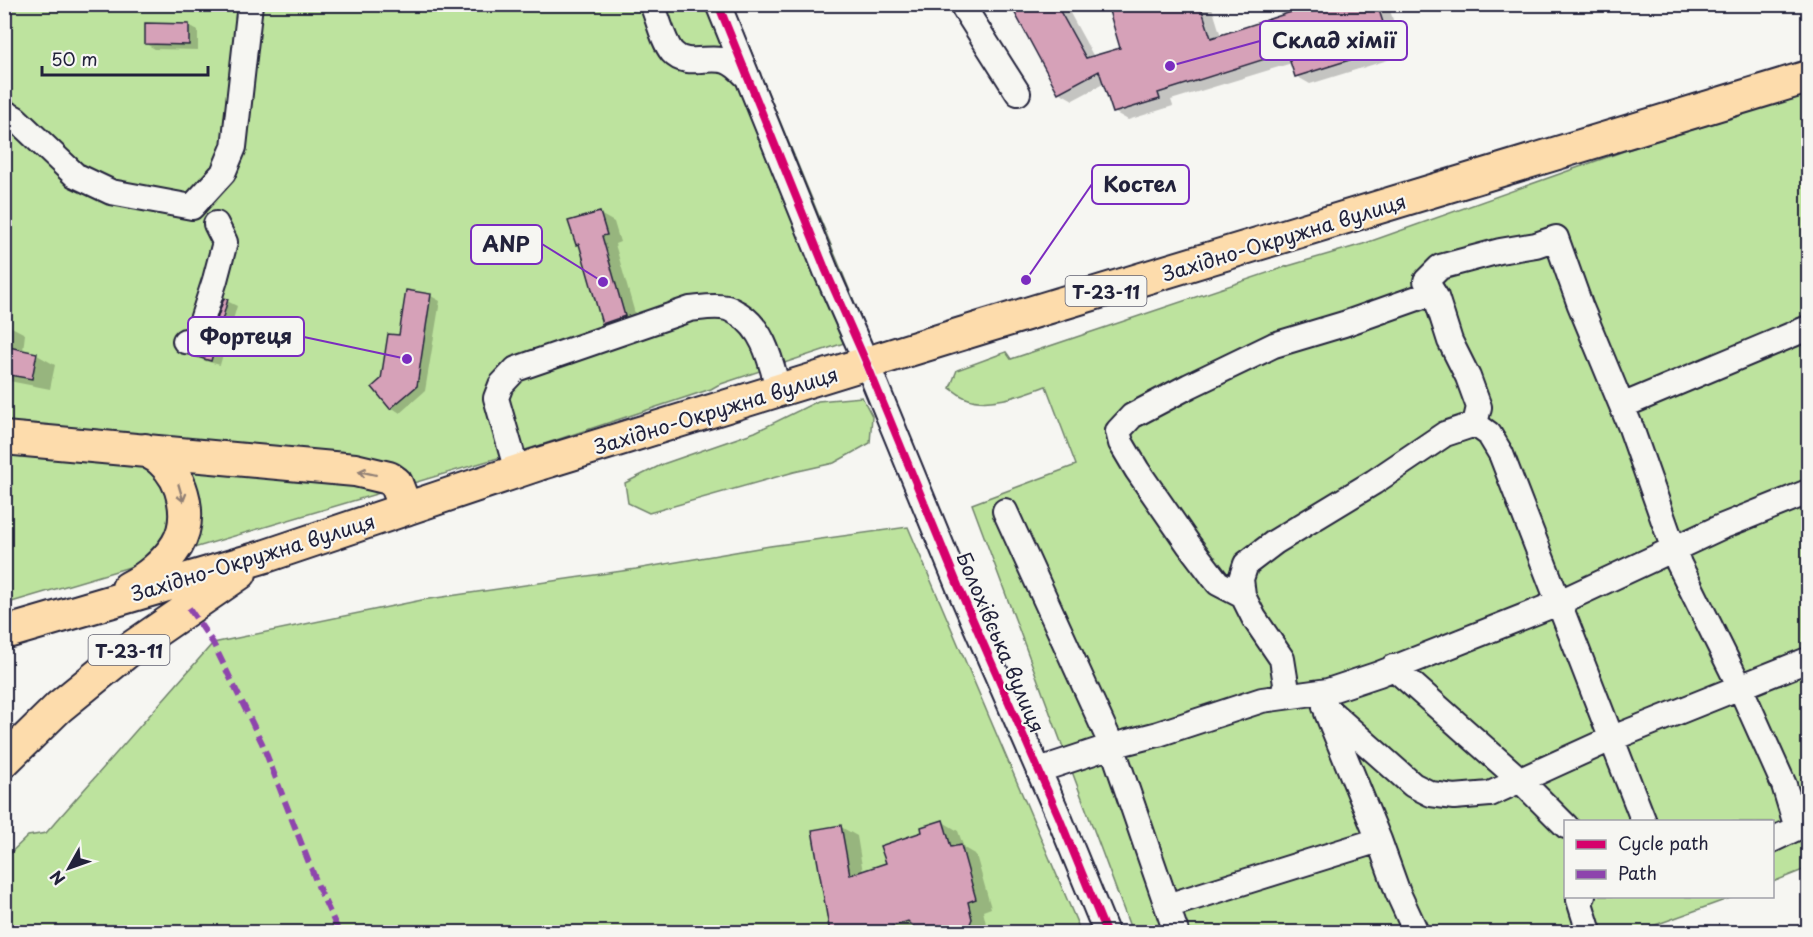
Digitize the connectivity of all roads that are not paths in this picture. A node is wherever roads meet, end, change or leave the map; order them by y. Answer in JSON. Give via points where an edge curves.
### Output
{"nodes":[{"id":1,"x":250,"y":4,"type":"edge"},
{"id":2,"x":652,"y":4,"type":"edge"},
{"id":3,"x":718,"y":4,"type":"edge"},
{"id":4,"x":964,"y":4,"type":"edge"},
{"id":5,"x":730,"y":34,"type":"junction"},
{"id":6,"x":716,"y":59,"type":"junction"},
{"id":7,"x":748,"y":78,"type":"junction"},
{"id":8,"x":1809,"y":78,"type":"edge"},
{"id":9,"x":1018,"y":93,"type":"dead end"},
{"id":10,"x":4,"y":112,"type":"edge"},
{"id":11,"x":216,"y":224,"type":"dead end"},
{"id":12,"x":1436,"y":297,"type":"junction"},
{"id":13,"x":1809,"y":328,"type":"edge"},
{"id":14,"x":185,"y":341,"type":"dead end"},
{"id":15,"x":867,"y":364,"type":"junction"},
{"id":16,"x":779,"y":391,"type":"junction"},
{"id":17,"x":1622,"y":406,"type":"junction"},
{"id":18,"x":1475,"y":424,"type":"junction"},
{"id":19,"x":4,"y":438,"type":"edge"},
{"id":20,"x":144,"y":450,"type":"junction"},
{"id":21,"x":517,"y":471,"type":"junction"},
{"id":22,"x":1809,"y":492,"type":"edge"},
{"id":23,"x":406,"y":509,"type":"junction"},
{"id":24,"x":1005,"y":511,"type":"dead end"},
{"id":25,"x":1675,"y":549,"type":"junction"},
{"id":26,"x":266,"y":556,"type":"junction"},
{"id":27,"x":1243,"y":596,"type":"junction"},
{"id":28,"x":1558,"y":603,"type":"junction"},
{"id":29,"x":93,"y":606,"type":"junction"},
{"id":30,"x":4,"y":633,"type":"edge"},
{"id":31,"x":1805,"y":661,"type":"dead end"},
{"id":32,"x":1393,"y":667,"type":"junction"},
{"id":33,"x":1740,"y":687,"type":"junction"},
{"id":34,"x":1304,"y":700,"type":"junction"},
{"id":35,"x":1613,"y":738,"type":"junction"},
{"id":36,"x":1112,"y":746,"type":"junction"},
{"id":37,"x":4,"y":761,"type":"edge"},
{"id":38,"x":1039,"y":770,"type":"junction"},
{"id":39,"x":1520,"y":779,"type":"junction"},
{"id":40,"x":1643,"y":820,"type":"edge"},
{"id":41,"x":1564,"y":824,"type":"edge"},
{"id":42,"x":1379,"y":840,"type":"junction"},
{"id":43,"x":1774,"y":840,"type":"edge"},
{"id":44,"x":1582,"y":898,"type":"edge"},
{"id":45,"x":1167,"y":906,"type":"junction"},
{"id":46,"x":1106,"y":933,"type":"edge"},
{"id":47,"x":1176,"y":933,"type":"edge"},
{"id":48,"x":1416,"y":933,"type":"edge"},
{"id":49,"x":1589,"y":933,"type":"edge"}],
"edges":[{"from":1,"to":10,"type":"street","via":[[234,147],[223,173],[192,207],[111,192],[75,175]]},
{"from":2,"to":6,"type":"street","via":[[676,55],[689,61]]},
{"from":3,"to":5,"type":"street","name":"Болохівська вулиця"},
{"from":4,"to":9,"type":"street"},
{"from":5,"to":6,"type":"street","via":[[727,48]]},
{"from":5,"to":7,"type":"street","name":"Болохівська вулиця"},
{"from":6,"to":7,"type":"street","via":[[727,61]]},
{"from":7,"to":15,"type":"street","name":"Болохівська вулиця"},
{"from":8,"to":15,"type":"main road","name":"Західно-Окружна вулиця","number":"Т-23-11"},
{"from":11,"to":14,"type":"street","via":[[225,242],[215,280],[195,342]]},
{"from":12,"to":17,"type":"street","via":[[1426,281],[1440,267],[1556,238]]},
{"from":12,"to":18,"type":"street","via":[[1479,407]]},
{"from":12,"to":27,"type":"street","via":[[1426,296],[1274,345],[1132,416],[1118,431],[1137,470],[1189,545],[1218,583]]},
{"from":13,"to":17,"type":"street"},
{"from":15,"to":16,"type":"main road","name":"Західно-Окружна вулиця","number":"Т-23-11"},
{"from":15,"to":38,"type":"street","name":"Болохівська вулиця"},
{"from":16,"to":21,"type":"main road","name":"Західно-Окружна вулиця","number":"Т-23-11"},
{"from":16,"to":21,"type":"street","via":[[768,354],[745,318],[728,308],[690,309],[516,369],[501,384],[496,398]]},
{"from":17,"to":25,"type":"street"},
{"from":18,"to":27,"type":"street","via":[[1445,434],[1275,542],[1246,564],[1241,579]]},
{"from":18,"to":28,"type":"street","via":[[1489,434],[1501,454]]},
{"from":19,"to":20,"type":"main road"},
{"from":23,"to":20,"type":"main road","one_way":true,"via":[[396,483],[377,475]]},
{"from":20,"to":29,"type":"main road","one_way":true,"via":[[160,459],[182,489],[183,529],[177,545],[160,566],[133,586]]},
{"from":21,"to":23,"type":"main road","name":"Західно-Окружна вулиця","number":"Т-23-11"},
{"from":22,"to":25,"type":"street"},
{"from":23,"to":26,"type":"main road","name":"Західно-Окружна вулиця","number":"Т-23-11"},
{"from":24,"to":36,"type":"street"},
{"from":25,"to":28,"type":"street"},
{"from":25,"to":33,"type":"street"},
{"from":26,"to":29,"type":"main road","name":"Західно-Окружна вулиця"},
{"from":26,"to":37,"type":"main road","number":"Т-23-11","via":[[134,646],[59,707]]},
{"from":27,"to":34,"type":"street","via":[[1282,659],[1286,684]]},
{"from":28,"to":32,"type":"street"},
{"from":28,"to":35,"type":"street"},
{"from":29,"to":30,"type":"main road","name":"Західно-Окружна вулиця"},
{"from":31,"to":33,"type":"street"},
{"from":32,"to":34,"type":"street"},
{"from":32,"to":39,"type":"street"},
{"from":33,"to":35,"type":"street"},
{"from":33,"to":43,"type":"street","via":[[1784,785],[1797,828]]},
{"from":34,"to":36,"type":"street","via":[[1262,700]]},
{"from":34,"to":39,"type":"street","via":[[1413,785],[1431,794],[1490,794]]},
{"from":34,"to":42,"type":"street"},
{"from":35,"to":39,"type":"street"},
{"from":35,"to":40,"type":"street"},
{"from":36,"to":38,"type":"street"},
{"from":36,"to":45,"type":"street"},
{"from":38,"to":46,"type":"street","name":"Болохівська вулиця"},
{"from":39,"to":41,"type":"street"},
{"from":42,"to":45,"type":"street"},
{"from":42,"to":48,"type":"street"},
{"from":44,"to":49,"type":"street","via":[[1579,900]]},
{"from":45,"to":47,"type":"street"}]}
